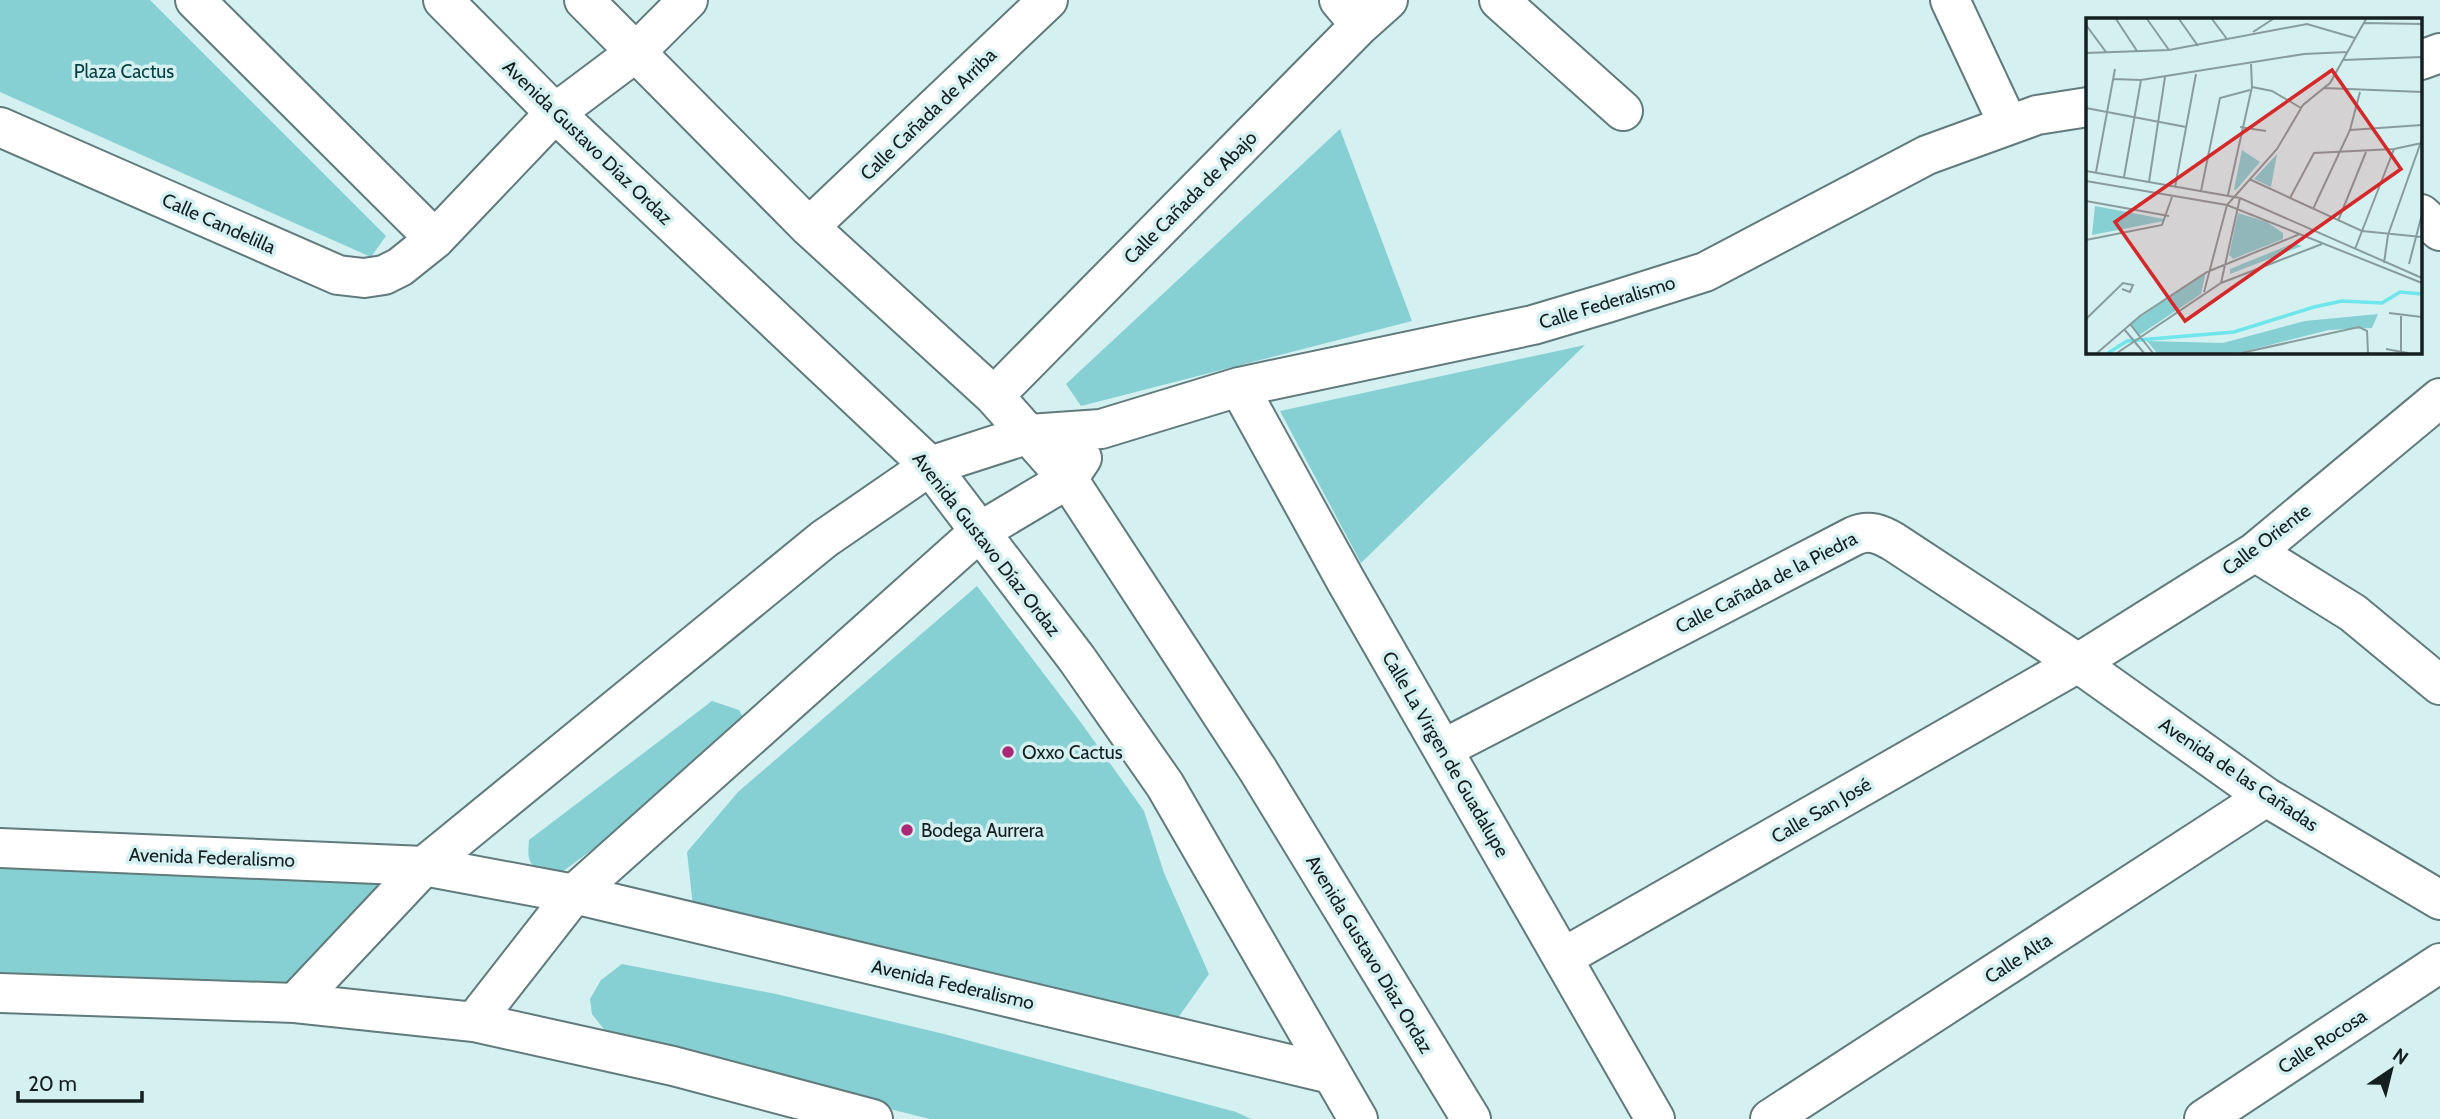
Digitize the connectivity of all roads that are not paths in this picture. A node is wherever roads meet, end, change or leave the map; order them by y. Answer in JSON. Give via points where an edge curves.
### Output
{"nodes":[{"id":1,"x":195,"y":0,"type":"edge"},
{"id":2,"x":443,"y":0,"type":"edge"},
{"id":3,"x":584,"y":0,"type":"edge"},
{"id":4,"x":688,"y":0,"type":"edge"},
{"id":5,"x":1048,"y":0,"type":"edge"},
{"id":6,"x":1499,"y":0,"type":"edge"},
{"id":7,"x":1950,"y":0,"type":"edge"},
{"id":8,"x":1362,"y":8,"type":"edge"},
{"id":9,"x":635,"y":53,"type":"junction"},
{"id":10,"x":2440,"y":53,"type":"edge"},
{"id":11,"x":2422,"y":60,"type":"edge"},
{"id":12,"x":2086,"y":107,"type":"edge"},
{"id":13,"x":1623,"y":111,"type":"dead end"},
{"id":14,"x":555,"y":113,"type":"junction"},
{"id":15,"x":2008,"y":124,"type":"junction"},
{"id":16,"x":0,"y":127,"type":"edge"},
{"id":17,"x":2422,"y":215,"type":"edge"},
{"id":18,"x":809,"y":227,"type":"junction"},
{"id":19,"x":2440,"y":231,"type":"edge"},
{"id":20,"x":435,"y":239,"type":"junction"},
{"id":21,"x":1240,"y":387,"type":"junction"},
{"id":22,"x":993,"y":396,"type":"junction"},
{"id":23,"x":2440,"y":398,"type":"edge"},
{"id":24,"x":1101,"y":429,"type":"junction"},
{"id":25,"x":1029,"y":434,"type":"junction"},
{"id":26,"x":930,"y":466,"type":"junction"},
{"id":27,"x":1068,"y":479,"type":"junction"},
{"id":28,"x":979,"y":532,"type":"junction"},
{"id":29,"x":2255,"y":552,"type":"junction"},
{"id":30,"x":2078,"y":663,"type":"junction"},
{"id":31,"x":2440,"y":685,"type":"edge"},
{"id":32,"x":1443,"y":749,"type":"junction"},
{"id":33,"x":2266,"y":797,"type":"junction"},
{"id":34,"x":0,"y":848,"type":"edge"},
{"id":35,"x":424,"y":866,"type":"junction"},
{"id":36,"x":575,"y":894,"type":"junction"},
{"id":37,"x":2440,"y":900,"type":"edge"},
{"id":38,"x":1564,"y":957,"type":"junction"},
{"id":39,"x":2440,"y":963,"type":"edge"},
{"id":40,"x":0,"y":993,"type":"edge"},
{"id":41,"x":295,"y":1003,"type":"junction"},
{"id":42,"x":474,"y":1022,"type":"junction"},
{"id":43,"x":1331,"y":1074,"type":"junction"},
{"id":44,"x":873,"y":1119,"type":"edge"},
{"id":45,"x":1358,"y":1119,"type":"edge"},
{"id":46,"x":1471,"y":1119,"type":"edge"},
{"id":47,"x":1655,"y":1119,"type":"edge"},
{"id":48,"x":1770,"y":1119,"type":"edge"},
{"id":49,"x":2204,"y":1119,"type":"edge"}],
"edges":[{"from":1,"to":20,"type":"street"},
{"from":2,"to":14,"type":"street","name":"Avenida Gustavo Díaz Ordaz"},
{"from":3,"to":9,"type":"street","name":"Avenida Gustavo Díaz Ordaz"},
{"from":4,"to":9,"type":"street","name":"Calle Candelilla"},
{"from":5,"to":18,"type":"street","name":"Calle Cañada de Arriba"},
{"from":6,"to":13,"type":"street"},
{"from":7,"to":15,"type":"street"},
{"from":8,"to":22,"type":"street","name":"Calle Cañada de Abajo"},
{"from":9,"to":14,"type":"street","name":"Calle Candelilla"},
{"from":9,"to":18,"type":"street","name":"Avenida Gustavo Díaz Ordaz"},
{"from":10,"to":11,"type":"street"},
{"from":12,"to":15,"type":"street","name":"Calle Federalismo"},
{"from":14,"to":20,"type":"street","name":"Calle Candelilla"},
{"from":14,"to":26,"type":"street","name":"Avenida Gustavo Díaz Ordaz"},
{"from":15,"to":21,"type":"street","name":"Calle Federalismo","via":[[1927,155],[1704,272],[1533,326]]},
{"from":16,"to":20,"type":"street","name":"Calle Candelilla","via":[[338,275],[384,275]]},
{"from":17,"to":19,"type":"street"},
{"from":18,"to":22,"type":"street","name":"Avenida Gustavo Díaz Ordaz"},
{"from":21,"to":24,"type":"street","name":"Calle Federalismo"},
{"from":21,"to":32,"type":"street","name":"Calle La Virgen de Guadalupe"},
{"from":22,"to":25,"type":"street","name":"Avenida Gustavo Díaz Ordaz"},
{"from":23,"to":29,"type":"street","name":"Calle Oriente"},
{"from":24,"to":25,"type":"street","name":"Calle Federalismo"},
{"from":24,"to":27,"type":"street"},
{"from":25,"to":26,"type":"street"},
{"from":25,"to":27,"type":"street","name":"Avenida Gustavo Díaz Ordaz"},
{"from":26,"to":28,"type":"street","name":"Avenida Gustavo Díaz Ordaz"},
{"from":26,"to":35,"type":"street","via":[[824,539]]},
{"from":27,"to":28,"type":"street"},
{"from":27,"to":46,"type":"street","name":"Avenida Gustavo Díaz Ordaz","via":[[1258,770]]},
{"from":28,"to":36,"type":"street"},
{"from":28,"to":43,"type":"street","name":"Avenida Gustavo Díaz Ordaz","via":[[1077,659],[1165,785]]},
{"from":29,"to":30,"type":"street","name":"Calle Oriente"},
{"from":29,"to":31,"type":"street","via":[[2353,613]]},
{"from":30,"to":32,"type":"street","name":"Calle Cañada de la Piedra","via":[[1881,534],[1863,532]]},
{"from":30,"to":33,"type":"street","name":"Avenida de las Cañadas"},
{"from":30,"to":38,"type":"street","name":"Calle San José"},
{"from":32,"to":38,"type":"street","name":"Calle La Virgen de Guadalupe"},
{"from":33,"to":37,"type":"street","name":"Avenida de las Cañadas"},
{"from":33,"to":48,"type":"street","name":"Calle Alta"},
{"from":34,"to":35,"type":"street","name":"Avenida Federalismo"},
{"from":35,"to":36,"type":"street","name":"Avenida Federalismo"},
{"from":35,"to":41,"type":"street"},
{"from":36,"to":42,"type":"street"},
{"from":36,"to":43,"type":"street","name":"Avenida Federalismo"},
{"from":38,"to":47,"type":"street","name":"Calle La Virgen de Guadalupe"},
{"from":39,"to":49,"type":"street","name":"Calle Rocosa"},
{"from":40,"to":41,"type":"street"},
{"from":41,"to":42,"type":"street"},
{"from":42,"to":44,"type":"street","via":[[673,1066]]},
{"from":43,"to":45,"type":"street","name":"Avenida Gustavo Díaz Ordaz"}]}
